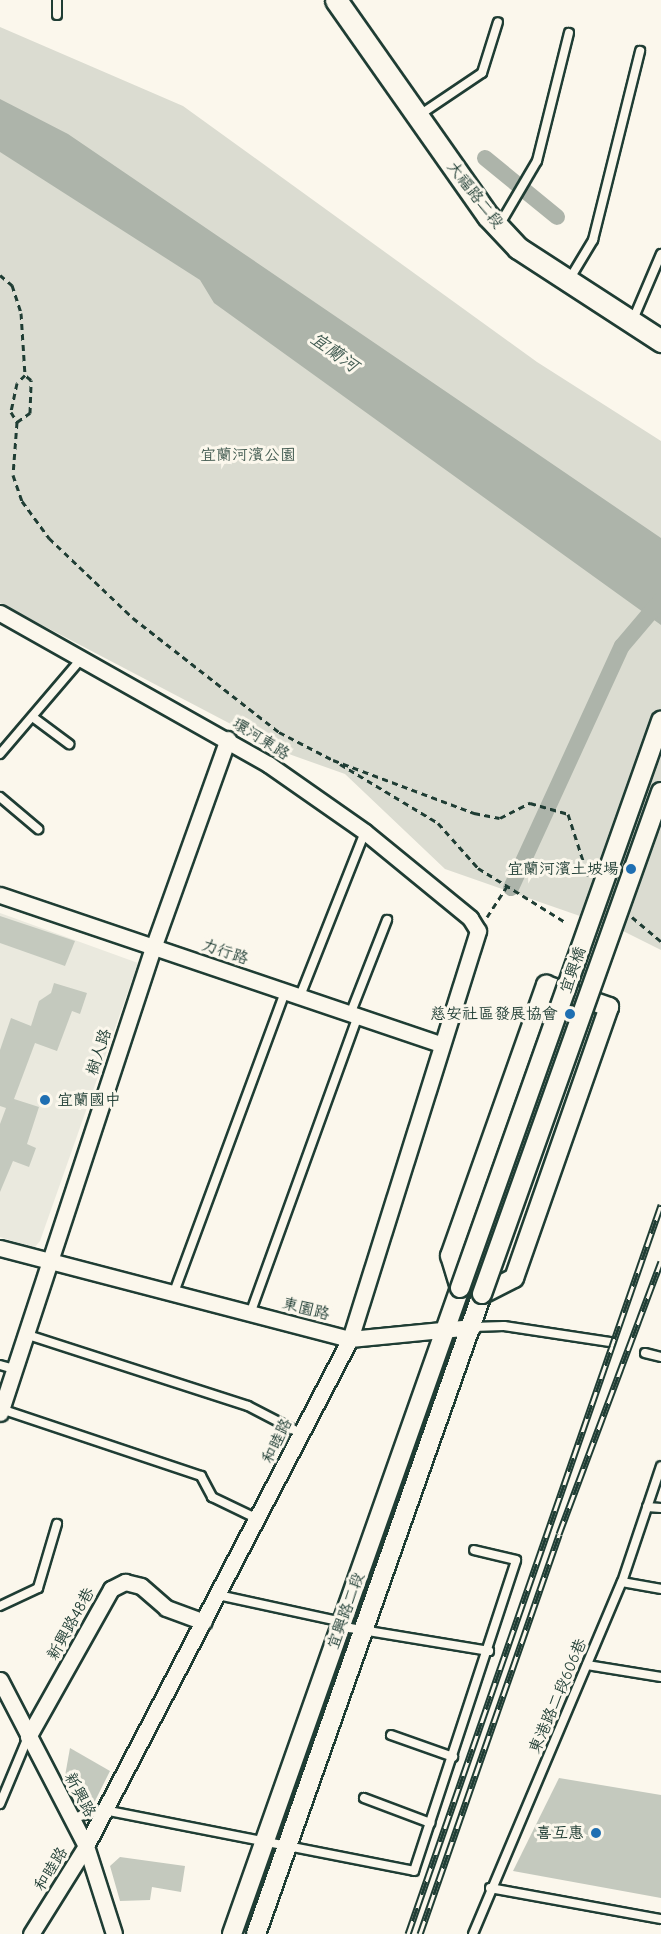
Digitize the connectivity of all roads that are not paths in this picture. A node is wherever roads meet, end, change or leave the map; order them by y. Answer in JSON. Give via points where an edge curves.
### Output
{"nodes":[{"id":1,"x":57,"y":0,"type":"edge"},
{"id":2,"x":336,"y":0,"type":"edge"},
{"id":3,"x":57,"y":15,"type":"dead end"},
{"id":4,"x":498,"y":22,"type":"dead end"},
{"id":5,"x":569,"y":33,"type":"dead end"},
{"id":6,"x":640,"y":51,"type":"dead end"},
{"id":7,"x":416,"y":117,"type":"junction"},
{"id":8,"x":498,"y":227,"type":"junction"},
{"id":9,"x":661,"y":254,"type":"edge"},
{"id":10,"x":568,"y":282,"type":"junction"},
{"id":11,"x":632,"y":321,"type":"junction"},
{"id":12,"x":661,"y":341,"type":"edge"},
{"id":13,"x":0,"y":613,"type":"edge"},
{"id":14,"x":82,"y":658,"type":"junction"},
{"id":15,"x":34,"y":718,"type":"junction"},
{"id":16,"x":661,"y":721,"type":"edge"},
{"id":17,"x":228,"y":739,"type":"junction"},
{"id":18,"x":69,"y":744,"type":"dead end"},
{"id":19,"x":0,"y":754,"type":"edge"},
{"id":20,"x":661,"y":792,"type":"edge"},
{"id":21,"x":0,"y":797,"type":"edge"},
{"id":22,"x":38,"y":829,"type":"dead end"},
{"id":23,"x":365,"y":832,"type":"junction"},
{"id":24,"x":0,"y":895,"type":"edge"},
{"id":25,"x":387,"y":920,"type":"dead end"},
{"id":26,"x":478,"y":931,"type":"joint"},
{"id":27,"x":153,"y":948,"type":"junction"},
{"id":28,"x":293,"y":993,"type":"junction"},
{"id":29,"x":355,"y":1013,"type":"junction"},
{"id":30,"x":535,"y":1016,"type":"junction"},
{"id":31,"x":598,"y":1038,"type":"junction"},
{"id":32,"x":440,"y":1044,"type":"junction"},
{"id":33,"x":0,"y":1248,"type":"edge"},
{"id":34,"x":48,"y":1261,"type":"junction"},
{"id":35,"x":460,"y":1288,"type":"junction"},
{"id":36,"x":482,"y":1294,"type":"junction"},
{"id":37,"x":173,"y":1295,"type":"junction"},
{"id":38,"x":250,"y":1314,"type":"junction"},
{"id":39,"x":472,"y":1327,"type":"junction"},
{"id":40,"x":445,"y":1329,"type":"junction"},
{"id":41,"x":24,"y":1334,"type":"junction"},
{"id":42,"x":350,"y":1339,"type":"junction"},
{"id":43,"x":610,"y":1342,"type":"dead end"},
{"id":44,"x":645,"y":1353,"type":"dead end"},
{"id":45,"x":661,"y":1357,"type":"edge"},
{"id":46,"x":7,"y":1367,"type":"edge"},
{"id":47,"x":1,"y":1411,"type":"edge"},
{"id":48,"x":300,"y":1433,"type":"junction"},
{"id":49,"x":661,"y":1466,"type":"edge"},
{"id":50,"x":647,"y":1507,"type":"junction"},
{"id":51,"x":661,"y":1508,"type":"edge"},
{"id":52,"x":259,"y":1519,"type":"junction"},
{"id":53,"x":57,"y":1524,"type":"dead end"},
{"id":54,"x":474,"y":1550,"type":"dead end"},
{"id":55,"x":622,"y":1582,"type":"junction"},
{"id":56,"x":661,"y":1589,"type":"edge"},
{"id":57,"x":218,"y":1596,"type":"junction"},
{"id":58,"x":0,"y":1606,"type":"edge"},
{"id":59,"x":204,"y":1622,"type":"junction"},
{"id":60,"x":353,"y":1626,"type":"junction"},
{"id":61,"x":489,"y":1651,"type":"junction"},
{"id":62,"x":587,"y":1665,"type":"junction"},
{"id":63,"x":661,"y":1677,"type":"edge"},
{"id":64,"x":0,"y":1680,"type":"edge"},
{"id":65,"x":391,"y":1735,"type":"dead end"},
{"id":66,"x":28,"y":1737,"type":"junction"},
{"id":67,"x":453,"y":1757,"type":"junction"},
{"id":68,"x":364,"y":1798,"type":"dead end"},
{"id":69,"x":0,"y":1804,"type":"edge"},
{"id":70,"x":104,"y":1810,"type":"junction"},
{"id":71,"x":72,"y":1818,"type":"junction"},
{"id":72,"x":430,"y":1823,"type":"junction"},
{"id":73,"x":263,"y":1843,"type":"junction"},
{"id":74,"x":86,"y":1846,"type":"junction"},
{"id":75,"x":288,"y":1848,"type":"junction"},
{"id":76,"x":490,"y":1888,"type":"junction"},
{"id":77,"x":661,"y":1919,"type":"edge"},
{"id":78,"x":31,"y":1934,"type":"edge"},
{"id":79,"x":114,"y":1934,"type":"edge"},
{"id":80,"x":232,"y":1934,"type":"edge"},
{"id":81,"x":256,"y":1934,"type":"edge"},
{"id":82,"x":472,"y":1934,"type":"edge"}],
"edges":[{"from":1,"to":3,"type":"lane"},
{"from":2,"to":7,"type":"main road","name":"大福路二段"},
{"from":4,"to":7,"type":"lane","via":[[482,72]]},
{"from":5,"to":8,"type":"lane","via":[[537,161]]},
{"from":6,"to":10,"type":"lane","via":[[593,240]]},
{"from":7,"to":8,"type":"main road","name":"大福路二段"},
{"from":8,"to":10,"type":"main road","name":"大福路二段","via":[[518,248]]},
{"from":9,"to":11,"type":"lane"},
{"from":10,"to":11,"type":"main road","name":"大福路二段"},
{"from":11,"to":12,"type":"main road","name":"大福路二段"},
{"from":13,"to":14,"type":"street","name":"環河東路"},
{"from":14,"to":15,"type":"lane"},
{"from":14,"to":17,"type":"street","name":"環河東路"},
{"from":15,"to":18,"type":"lane"},
{"from":15,"to":19,"type":"lane"},
{"from":16,"to":35,"type":"street","name":"宜興橋","bridge":true},
{"from":17,"to":23,"type":"street","name":"環河東路"},
{"from":17,"to":27,"type":"street","name":"樹人路"},
{"from":20,"to":36,"type":"street","name":"宜興橋","bridge":true},
{"from":21,"to":22,"type":"lane"},
{"from":23,"to":26,"type":"street","name":"環河東路","via":[[470,918]]},
{"from":23,"to":28,"type":"lane"},
{"from":24,"to":27,"type":"street","name":"力行路"},
{"from":25,"to":29,"type":"lane"},
{"from":26,"to":32,"type":"street","name":"和睦路"},
{"from":27,"to":28,"type":"street","name":"力行路"},
{"from":27,"to":34,"type":"street","name":"樹人路"},
{"from":28,"to":29,"type":"street","name":"力行路"},
{"from":28,"to":37,"type":"lane"},
{"from":29,"to":32,"type":"street","name":"力行路"},
{"from":29,"to":38,"type":"lane"},
{"from":30,"to":31,"type":"street"},
{"from":30,"to":31,"type":"street","via":[[546,985],[609,1007]]},
{"from":30,"to":35,"type":"street","via":[[450,1256]]},
{"from":31,"to":36,"type":"street","via":[[514,1278]]},
{"from":32,"to":42,"type":"street","name":"和睦路"},
{"from":33,"to":34,"type":"street","name":"東園路"},
{"from":34,"to":37,"type":"street","name":"東園路"},
{"from":34,"to":41,"type":"street","name":"樹人路"},
{"from":35,"to":40,"type":"street","name":"宜興路二段"},
{"from":36,"to":39,"type":"street","name":"宜興路二段"},
{"from":37,"to":38,"type":"street","name":"東園路"},
{"from":38,"to":42,"type":"street","name":"東園路"},
{"from":39,"to":40,"type":"street","name":"東園路"},
{"from":39,"to":43,"type":"lane","name":"東園路","via":[[524,1328]]},
{"from":39,"to":60,"type":"street","name":"宜興路二段"},
{"from":40,"to":42,"type":"street","name":"東園路"},
{"from":40,"to":60,"type":"street","name":"宜興路二段"},
{"from":41,"to":46,"type":"street","name":"樹人路"},
{"from":41,"to":48,"type":"lane","via":[[248,1406]]},
{"from":42,"to":48,"type":"street","name":"和睦路"},
{"from":44,"to":45,"type":"lane"},
{"from":46,"to":47,"type":"street","name":"樹人路"},
{"from":47,"to":52,"type":"lane","via":[[201,1476],[212,1497]]},
{"from":48,"to":52,"type":"street","name":"和睦路"},
{"from":49,"to":50,"type":"lane","name":"東港路二段606巷"},
{"from":50,"to":51,"type":"lane"},
{"from":50,"to":55,"type":"lane","name":"東港路二段606巷"},
{"from":52,"to":57,"type":"street","name":"和睦路"},
{"from":53,"to":58,"type":"lane","via":[[38,1588]]},
{"from":54,"to":61,"type":"lane","via":[[516,1560]]},
{"from":55,"to":56,"type":"lane"},
{"from":55,"to":62,"type":"lane","name":"東港路二段606巷"},
{"from":57,"to":59,"type":"street","name":"和睦路"},
{"from":57,"to":60,"type":"lane"},
{"from":59,"to":66,"type":"street","name":"新興路48巷","via":[[166,1608],[141,1586],[125,1582],[111,1589]]},
{"from":59,"to":70,"type":"street","name":"和睦路"},
{"from":60,"to":61,"type":"lane"},
{"from":60,"to":73,"type":"street","name":"宜興路二段"},
{"from":60,"to":75,"type":"street","name":"宜興路二段"},
{"from":61,"to":67,"type":"lane"},
{"from":62,"to":63,"type":"lane"},
{"from":62,"to":76,"type":"lane","name":"東港路二段606巷"},
{"from":64,"to":66,"type":"street","name":"新興路"},
{"from":65,"to":67,"type":"lane"},
{"from":66,"to":69,"type":"lane"},
{"from":66,"to":71,"type":"street","name":"新興路"},
{"from":67,"to":72,"type":"lane"},
{"from":68,"to":72,"type":"lane"},
{"from":70,"to":71,"type":"lane"},
{"from":70,"to":73,"type":"lane"},
{"from":70,"to":74,"type":"street","name":"和睦路"},
{"from":71,"to":74,"type":"street","name":"新興路"},
{"from":72,"to":75,"type":"lane","via":[[414,1871]]},
{"from":73,"to":75,"type":"lane"},
{"from":73,"to":80,"type":"street","name":"宜興路二段"},
{"from":74,"to":78,"type":"street","name":"和睦路"},
{"from":74,"to":79,"type":"street","name":"新興路"},
{"from":75,"to":81,"type":"street","name":"宜興路二段"},
{"from":76,"to":77,"type":"lane"},
{"from":76,"to":82,"type":"lane","name":"東港路二段606巷"}]}
